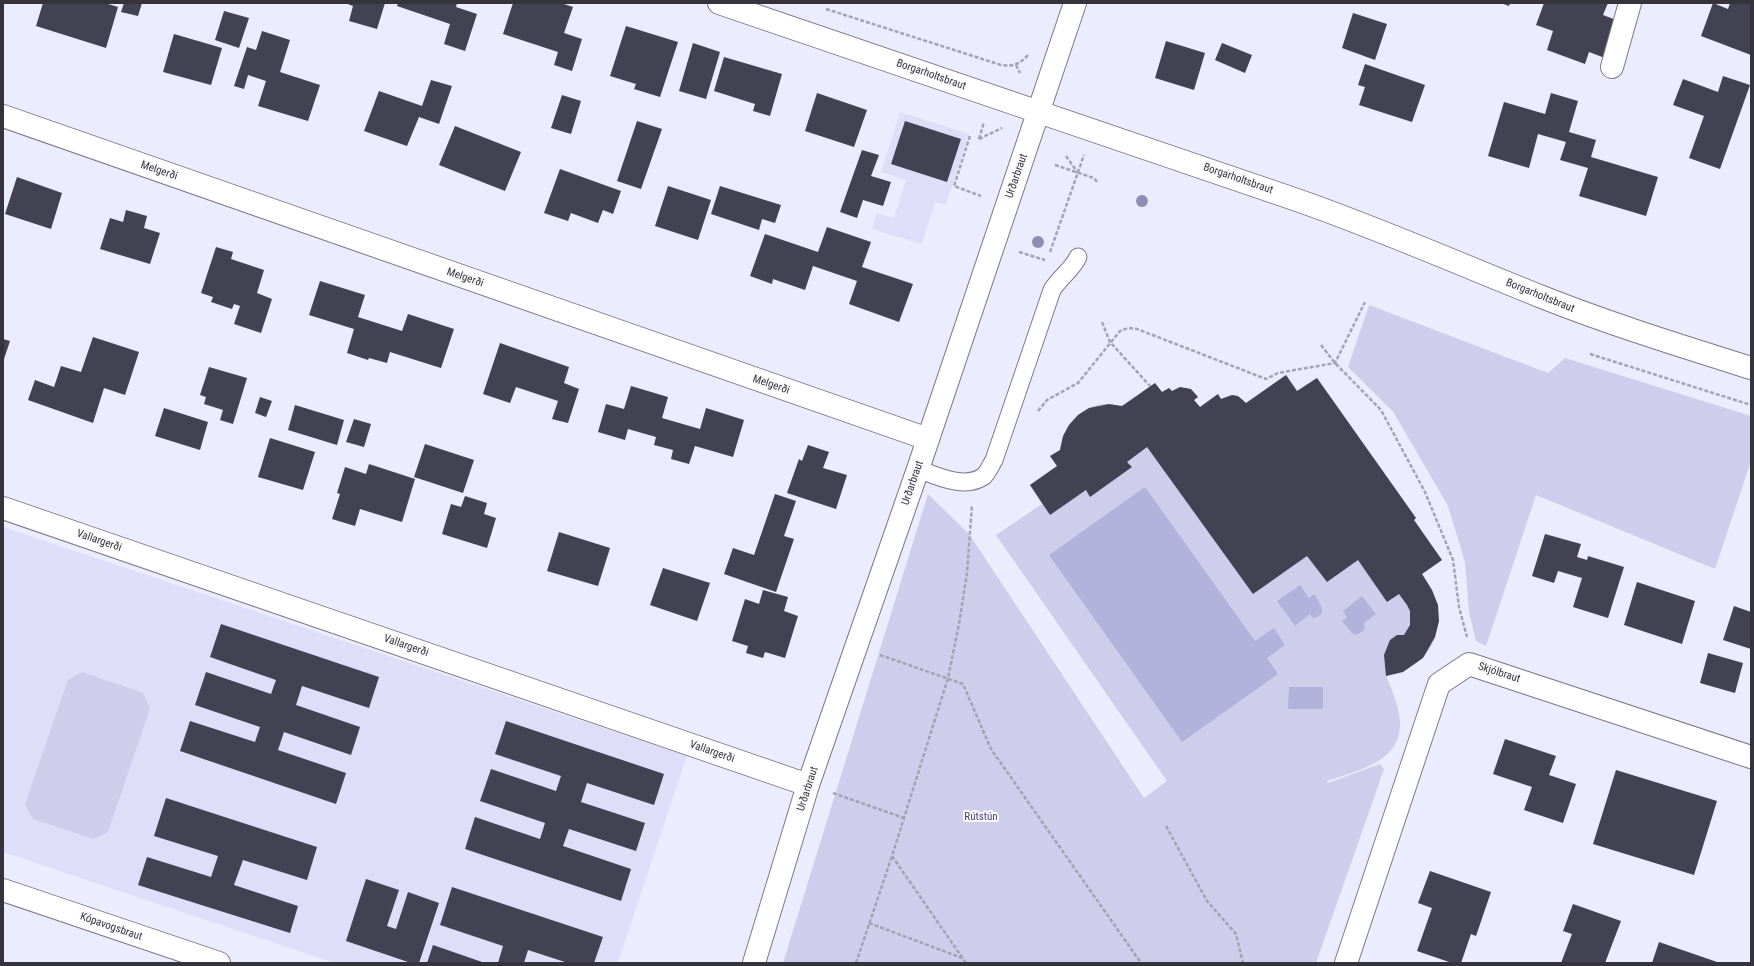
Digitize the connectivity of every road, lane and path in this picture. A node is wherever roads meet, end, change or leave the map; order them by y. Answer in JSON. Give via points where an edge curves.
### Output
{"nodes":[{"id":1,"x":719,"y":3,"type":"edge"},
{"id":2,"x":1075,"y":3,"type":"edge"},
{"id":3,"x":1630,"y":3,"type":"edge"},
{"id":4,"x":823,"y":8,"type":"dead end"},
{"id":5,"x":1022,"y":62,"type":"dead end"},
{"id":6,"x":1016,"y":65,"type":"junction"},
{"id":7,"x":1612,"y":67,"type":"dead end"},
{"id":8,"x":1020,"y":73,"type":"dead end"},
{"id":9,"x":1038,"y":111,"type":"junction"},
{"id":10,"x":3,"y":116,"type":"edge"},
{"id":11,"x":985,"y":118,"type":"dead end"},
{"id":12,"x":1002,"y":128,"type":"dead end"},
{"id":13,"x":970,"y":136,"type":"dead end"},
{"id":14,"x":1085,"y":151,"type":"dead end"},
{"id":15,"x":1066,"y":156,"type":"dead end"},
{"id":16,"x":1056,"y":166,"type":"dead end"},
{"id":17,"x":1078,"y":173,"type":"junction"},
{"id":18,"x":1098,"y":183,"type":"dead end"},
{"id":19,"x":982,"y":196,"type":"dead end"},
{"id":20,"x":1017,"y":252,"type":"dead end"},
{"id":21,"x":1051,"y":257,"type":"dead end"},
{"id":22,"x":1078,"y":257,"type":"dead end"},
{"id":23,"x":1048,"y":259,"type":"dead end"},
{"id":24,"x":1365,"y":302,"type":"dead end"},
{"id":25,"x":1102,"y":322,"type":"dead end"},
{"id":26,"x":1110,"y":342,"type":"junction"},
{"id":27,"x":1321,"y":345,"type":"dead end"},
{"id":28,"x":1590,"y":354,"type":"dead end"},
{"id":29,"x":1335,"y":363,"type":"junction"},
{"id":30,"x":1751,"y":368,"type":"edge"},
{"id":31,"x":1150,"y":386,"type":"dead end"},
{"id":32,"x":1751,"y":405,"type":"edge"},
{"id":33,"x":1037,"y":412,"type":"dead end"},
{"id":34,"x":928,"y":439,"type":"junction"},
{"id":35,"x":918,"y":469,"type":"junction"},
{"id":36,"x":972,"y":482,"type":"junction"},
{"id":37,"x":3,"y":508,"type":"edge"},
{"id":38,"x":856,"y":646,"type":"junction"},
{"id":39,"x":1470,"y":664,"type":"junction"},
{"id":40,"x":948,"y":678,"type":"junction"},
{"id":41,"x":1751,"y":757,"type":"edge"},
{"id":42,"x":808,"y":785,"type":"junction"},
{"id":43,"x":904,"y":818,"type":"junction"},
{"id":44,"x":1166,"y":826,"type":"dead end"},
{"id":45,"x":892,"y":856,"type":"junction"},
{"id":46,"x":3,"y":890,"type":"edge"},
{"id":47,"x":869,"y":923,"type":"junction"},
{"id":48,"x":963,"y":959,"type":"junction"},
{"id":49,"x":219,"y":963,"type":"edge"},
{"id":50,"x":754,"y":963,"type":"edge"},
{"id":51,"x":856,"y":963,"type":"edge"},
{"id":52,"x":966,"y":963,"type":"edge"},
{"id":53,"x":1141,"y":963,"type":"edge"},
{"id":54,"x":1243,"y":963,"type":"edge"},
{"id":55,"x":1346,"y":963,"type":"edge"}],
"edges":[{"from":1,"to":9,"type":"street","name":"Borgarholtsbraut"},
{"from":2,"to":9,"type":"street","name":"Urðarbraut"},
{"from":3,"to":7,"type":"street"},
{"from":4,"to":6,"type":"path","via":[[1001,65]]},
{"from":5,"to":6,"type":"path"},
{"from":6,"to":8,"type":"path"},
{"from":9,"to":30,"type":"street","name":"Borgarholtsbraut","via":[[1356,221],[1601,320]]},
{"from":9,"to":34,"type":"street","name":"Urðarbraut"},
{"from":10,"to":34,"type":"street","name":"Melgerði"},
{"from":11,"to":12,"type":"path","via":[[979,139]]},
{"from":13,"to":19,"type":"path","via":[[954,186]]},
{"from":14,"to":17,"type":"path"},
{"from":15,"to":17,"type":"path"},
{"from":16,"to":17,"type":"path"},
{"from":17,"to":18,"type":"path","via":[[1094,178]]},
{"from":17,"to":21,"type":"path","via":[[1051,247]]},
{"from":20,"to":23,"type":"path"},
{"from":22,"to":36,"type":"lane","via":[[1074,266],[1052,290],[994,460],[984,475]]},
{"from":24,"to":29,"type":"path"},
{"from":25,"to":26,"type":"path"},
{"from":26,"to":29,"type":"path","via":[[1120,331],[1128,328],[1137,329],[1266,379],[1278,373]]},
{"from":26,"to":31,"type":"path"},
{"from":26,"to":33,"type":"path","via":[[1078,383],[1047,400]]},
{"from":27,"to":29,"type":"path"},
{"from":28,"to":32,"type":"path"},
{"from":29,"to":39,"type":"path","via":[[1381,410],[1425,492],[1453,560]]},
{"from":34,"to":35,"type":"street","name":"Urðarbraut"},
{"from":35,"to":36,"type":"lane","via":[[955,481]]},
{"from":35,"to":38,"type":"street","name":"Urðarbraut"},
{"from":36,"to":40,"type":"path","via":[[967,573]]},
{"from":37,"to":42,"type":"street","name":"Vallargerði"},
{"from":38,"to":40,"type":"path"},
{"from":38,"to":42,"type":"street","name":"Urðarbraut"},
{"from":39,"to":41,"type":"street","name":"Skjólbraut"},
{"from":39,"to":55,"type":"street","name":"Skjólbraut","via":[[1439,684]]},
{"from":40,"to":43,"type":"path"},
{"from":40,"to":53,"type":"path","via":[[963,684],[991,749]]},
{"from":42,"to":43,"type":"path"},
{"from":42,"to":50,"type":"street","name":"Urðarbraut"},
{"from":43,"to":45,"type":"path"},
{"from":44,"to":54,"type":"path","via":[[1207,901],[1236,934]]},
{"from":45,"to":47,"type":"path"},
{"from":45,"to":48,"type":"path"},
{"from":46,"to":49,"type":"street","name":"Kópavogsbraut"},
{"from":47,"to":48,"type":"path"},
{"from":47,"to":51,"type":"path"},
{"from":48,"to":52,"type":"path"}]}
